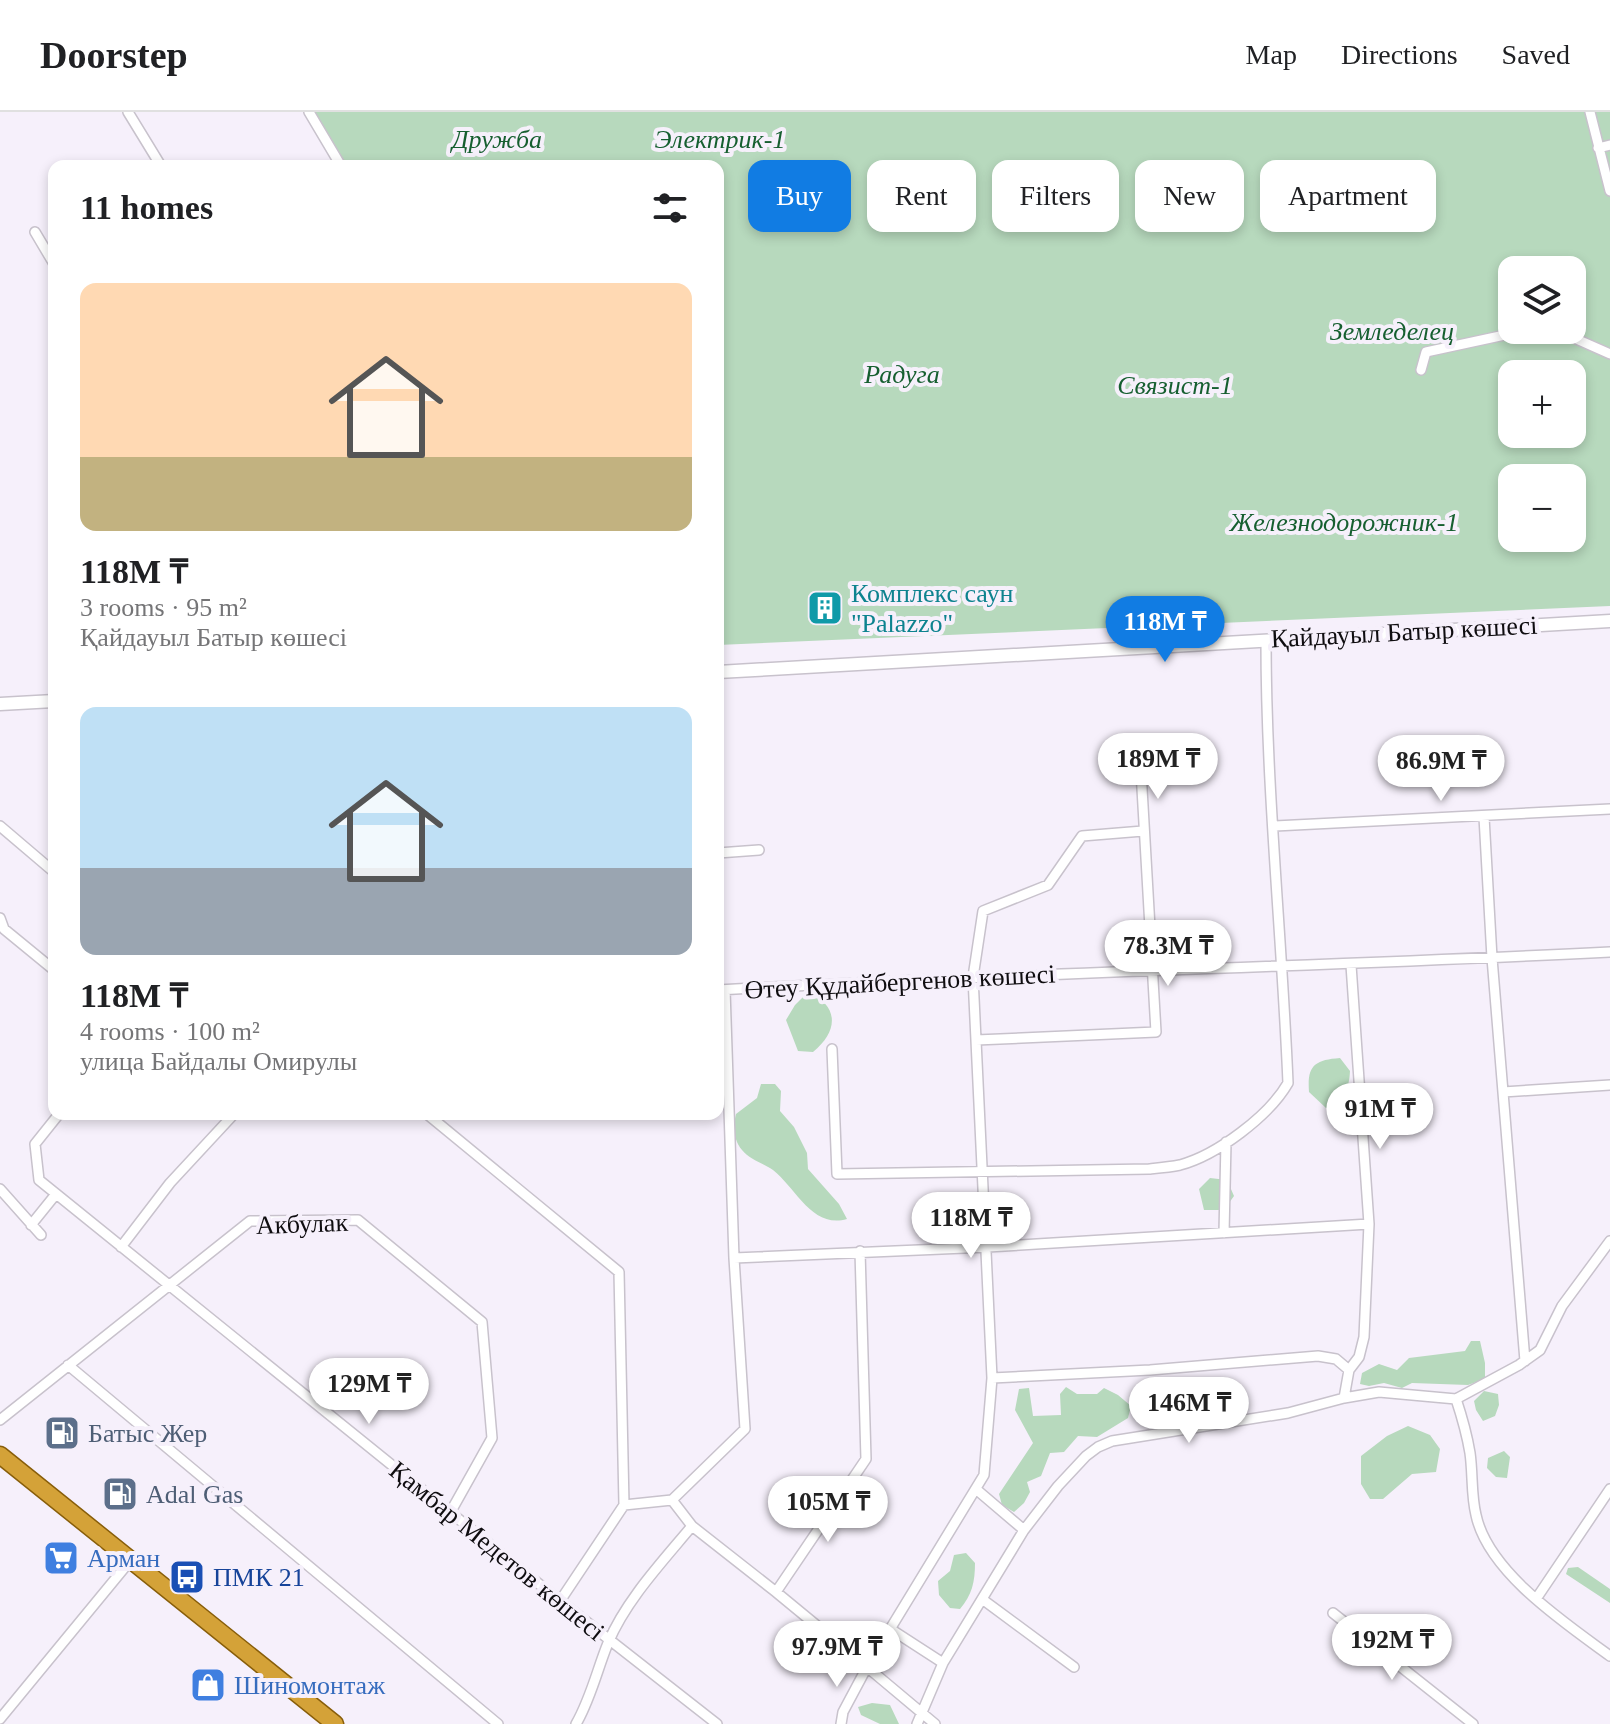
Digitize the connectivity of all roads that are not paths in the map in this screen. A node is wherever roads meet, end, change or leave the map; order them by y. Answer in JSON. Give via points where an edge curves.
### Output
{"nodes":[{"id":1,"x":128,"y":112,"type":"edge"},
{"id":2,"x":309,"y":112,"type":"edge"},
{"id":3,"x":1590,"y":112,"type":"edge"},
{"id":4,"x":1610,"y":145,"type":"edge"},
{"id":5,"x":1598,"y":148,"type":"junction"},
{"id":6,"x":157,"y":160,"type":"edge"},
{"id":7,"x":337,"y":160,"type":"edge"},
{"id":8,"x":1610,"y":191,"type":"edge"},
{"id":9,"x":35,"y":232,"type":"dead end"},
{"id":10,"x":48,"y":254,"type":"edge"},
{"id":11,"x":1610,"y":354,"type":"edge"},
{"id":12,"x":1421,"y":370,"type":"dead end"},
{"id":13,"x":1610,"y":621,"type":"edge"},
{"id":14,"x":1266,"y":640,"type":"junction"},
{"id":15,"x":724,"y":672,"type":"edge"},
{"id":16,"x":48,"y":701,"type":"edge"},
{"id":17,"x":0,"y":704,"type":"edge"},
{"id":18,"x":1141,"y":771,"type":"dead end"},
{"id":19,"x":1610,"y":809,"type":"edge"},
{"id":20,"x":1484,"y":817,"type":"junction"},
{"id":21,"x":0,"y":826,"type":"edge"},
{"id":22,"x":1275,"y":826,"type":"junction"},
{"id":23,"x":1143,"y":831,"type":"junction"},
{"id":24,"x":759,"y":850,"type":"dead end"},
{"id":25,"x":724,"y":853,"type":"edge"},
{"id":26,"x":48,"y":867,"type":"edge"},
{"id":27,"x":0,"y":918,"type":"edge"},
{"id":28,"x":1610,"y":952,"type":"edge"},
{"id":29,"x":1492,"y":958,"type":"junction"},
{"id":30,"x":48,"y":965,"type":"edge"},
{"id":31,"x":1351,"y":965,"type":"junction"},
{"id":32,"x":1283,"y":967,"type":"junction"},
{"id":33,"x":1154,"y":971,"type":"junction"},
{"id":34,"x":973,"y":977,"type":"junction"},
{"id":35,"x":724,"y":990,"type":"edge"},
{"id":36,"x":976,"y":1040,"type":"junction"},
{"id":37,"x":832,"y":1049,"type":"dead end"},
{"id":38,"x":724,"y":1052,"type":"edge"},
{"id":39,"x":1610,"y":1085,"type":"edge"},
{"id":40,"x":1503,"y":1092,"type":"junction"},
{"id":41,"x":54,"y":1120,"type":"edge"},
{"id":42,"x":228,"y":1120,"type":"edge"},
{"id":43,"x":434,"y":1120,"type":"edge"},
{"id":44,"x":1226,"y":1142,"type":"junction"},
{"id":45,"x":982,"y":1171,"type":"junction"},
{"id":46,"x":0,"y":1189,"type":"edge"},
{"id":47,"x":56,"y":1194,"type":"junction"},
{"id":48,"x":1369,"y":1224,"type":"junction"},
{"id":49,"x":31,"y":1225,"type":"junction"},
{"id":50,"x":1224,"y":1233,"type":"junction"},
{"id":51,"x":41,"y":1235,"type":"dead end"},
{"id":52,"x":1610,"y":1241,"type":"edge"},
{"id":53,"x":121,"y":1247,"type":"junction"},
{"id":54,"x":988,"y":1247,"type":"junction"},
{"id":55,"x":860,"y":1251,"type":"junction"},
{"id":56,"x":734,"y":1258,"type":"junction"},
{"id":57,"x":168,"y":1286,"type":"junction"},
{"id":58,"x":1525,"y":1361,"type":"junction"},
{"id":59,"x":68,"y":1365,"type":"junction"},
{"id":60,"x":1349,"y":1370,"type":"junction"},
{"id":61,"x":992,"y":1378,"type":"junction"},
{"id":62,"x":1344,"y":1398,"type":"junction"},
{"id":63,"x":1456,"y":1399,"type":"junction"},
{"id":64,"x":0,"y":1420,"type":"edge"},
{"id":65,"x":0,"y":1455,"type":"edge"},
{"id":66,"x":1610,"y":1489,"type":"edge"},
{"id":67,"x":977,"y":1490,"type":"junction"},
{"id":68,"x":672,"y":1500,"type":"junction"},
{"id":69,"x":624,"y":1505,"type":"junction"},
{"id":70,"x":450,"y":1513,"type":"junction"},
{"id":71,"x":692,"y":1526,"type":"junction"},
{"id":72,"x":1024,"y":1530,"type":"junction"},
{"id":73,"x":130,"y":1561,"type":"junction"},
{"id":74,"x":776,"y":1592,"type":"junction"},
{"id":75,"x":982,"y":1599,"type":"junction"},
{"id":76,"x":1536,"y":1599,"type":"junction"},
{"id":77,"x":560,"y":1601,"type":"junction"},
{"id":78,"x":1333,"y":1613,"type":"dead end"},
{"id":79,"x":892,"y":1630,"type":"junction"},
{"id":80,"x":609,"y":1641,"type":"junction"},
{"id":81,"x":1610,"y":1656,"type":"edge"},
{"id":82,"x":943,"y":1663,"type":"junction"},
{"id":83,"x":867,"y":1667,"type":"junction"},
{"id":84,"x":1074,"y":1667,"type":"dead end"},
{"id":85,"x":0,"y":1719,"type":"edge"},
{"id":86,"x":918,"y":1719,"type":"edge"},
{"id":87,"x":335,"y":1724,"type":"edge"},
{"id":88,"x":498,"y":1724,"type":"edge"},
{"id":89,"x":576,"y":1724,"type":"edge"},
{"id":90,"x":717,"y":1724,"type":"edge"},
{"id":91,"x":841,"y":1724,"type":"edge"},
{"id":92,"x":935,"y":1724,"type":"edge"},
{"id":93,"x":1473,"y":1724,"type":"edge"}],
"edges":[{"from":1,"to":6,"type":"street"},
{"from":2,"to":7,"type":"street"},
{"from":3,"to":5,"type":"street"},
{"from":4,"to":5,"type":"street"},
{"from":5,"to":8,"type":"street"},
{"from":9,"to":10,"type":"street"},
{"from":11,"to":12,"type":"street","via":[[1565,334],[1514,333],[1426,352]]},
{"from":13,"to":14,"type":"street","name":"Қайдауыл Батыр көшесі"},
{"from":14,"to":15,"type":"street","name":"Қайдауыл Батыр көшесі"},
{"from":14,"to":22,"type":"street"},
{"from":16,"to":17,"type":"street"},
{"from":18,"to":23,"type":"street"},
{"from":19,"to":20,"type":"street"},
{"from":20,"to":22,"type":"street"},
{"from":20,"to":29,"type":"street"},
{"from":21,"to":26,"type":"street"},
{"from":22,"to":32,"type":"street"},
{"from":23,"to":33,"type":"street"},
{"from":23,"to":34,"type":"street","via":[[1082,836],[1048,885],[983,911]]},
{"from":24,"to":25,"type":"street"},
{"from":27,"to":30,"type":"street","via":[[4,929]]},
{"from":28,"to":29,"type":"street","name":"Өтеу Құдайбергенов көшесі"},
{"from":29,"to":31,"type":"street","name":"Өтеу Құдайбергенов көшесі"},
{"from":29,"to":40,"type":"street"},
{"from":31,"to":32,"type":"street","name":"Өтеу Құдайбергенов көшесі"},
{"from":31,"to":48,"type":"street"},
{"from":32,"to":33,"type":"street","name":"Өтеу Құдайбергенов көшесі"},
{"from":32,"to":44,"type":"street","via":[[1288,1083],[1260,1117]]},
{"from":33,"to":34,"type":"street","name":"Өтеу Құдайбергенов көшесі"},
{"from":33,"to":36,"type":"street","via":[[1156,1032]]},
{"from":34,"to":35,"type":"street","name":"Өтеу Құдайбергенов көшесі"},
{"from":34,"to":36,"type":"street"},
{"from":36,"to":45,"type":"street"},
{"from":37,"to":45,"type":"street","via":[[837,1174]]},
{"from":38,"to":56,"type":"street"},
{"from":39,"to":40,"type":"street"},
{"from":40,"to":58,"type":"street"},
{"from":41,"to":47,"type":"street","name":"Қамбар Медетов көшесі","via":[[35,1144],[39,1180]]},
{"from":42,"to":53,"type":"street"},
{"from":43,"to":69,"type":"street","via":[[619,1272]]},
{"from":44,"to":45,"type":"street","via":[[1182,1164],[1149,1169]]},
{"from":44,"to":50,"type":"street"},
{"from":45,"to":54,"type":"street"},
{"from":46,"to":49,"type":"street"},
{"from":47,"to":49,"type":"street"},
{"from":47,"to":53,"type":"street","name":"Қамбар Медетов көшесі"},
{"from":48,"to":50,"type":"street"},
{"from":48,"to":60,"type":"street","via":[[1364,1337]]},
{"from":49,"to":51,"type":"street"},
{"from":50,"to":54,"type":"street"},
{"from":52,"to":58,"type":"street","via":[[1562,1306],[1540,1350]]},
{"from":53,"to":57,"type":"street","name":"Қамбар Медетов көшесі"},
{"from":54,"to":55,"type":"street"},
{"from":54,"to":61,"type":"street"},
{"from":55,"to":56,"type":"street"},
{"from":55,"to":74,"type":"street","via":[[866,1459]]},
{"from":56,"to":68,"type":"street","via":[[745,1429]]},
{"from":57,"to":59,"type":"street","name":"Акбулак"},
{"from":57,"to":70,"type":"street","name":"Қамбар Медетов көшесі"},
{"from":57,"to":70,"type":"street","name":"Акбулак","via":[[250,1221],[358,1220],[482,1322],[492,1438]]},
{"from":58,"to":63,"type":"street"},
{"from":59,"to":64,"type":"street","name":"Акбулак"},
{"from":59,"to":88,"type":"street"},
{"from":60,"to":61,"type":"street","via":[[1336,1359],[1318,1356]]},
{"from":60,"to":62,"type":"street"},
{"from":61,"to":67,"type":"street","via":[[984,1475]]},
{"from":62,"to":63,"type":"street","via":[[1379,1392]]},
{"from":62,"to":72,"type":"street","via":[[1288,1413],[1112,1441],[1086,1456]]},
{"from":63,"to":76,"type":"street","via":[[1481,1535]]},
{"from":65,"to":73,"type":"highway"},
{"from":66,"to":76,"type":"street"},
{"from":67,"to":72,"type":"street"},
{"from":67,"to":79,"type":"street"},
{"from":68,"to":69,"type":"street"},
{"from":68,"to":71,"type":"street"},
{"from":69,"to":77,"type":"street"},
{"from":70,"to":77,"type":"street","name":"Қамбар Медетов көшесі"},
{"from":71,"to":74,"type":"street"},
{"from":71,"to":80,"type":"street","via":[[647,1580]]},
{"from":72,"to":75,"type":"street"},
{"from":73,"to":85,"type":"street"},
{"from":73,"to":87,"type":"highway"},
{"from":74,"to":83,"type":"street"},
{"from":75,"to":82,"type":"street"},
{"from":75,"to":84,"type":"street"},
{"from":76,"to":81,"type":"street"},
{"from":77,"to":80,"type":"street","name":"Қамбар Медетов көшесі"},
{"from":78,"to":93,"type":"street"},
{"from":79,"to":82,"type":"street"},
{"from":79,"to":83,"type":"street"},
{"from":80,"to":89,"type":"street"},
{"from":80,"to":90,"type":"street","name":"Қамбар Медетов көшесі"},
{"from":82,"to":86,"type":"street"},
{"from":83,"to":86,"type":"street"},
{"from":83,"to":91,"type":"street"},
{"from":86,"to":92,"type":"street"}]}
